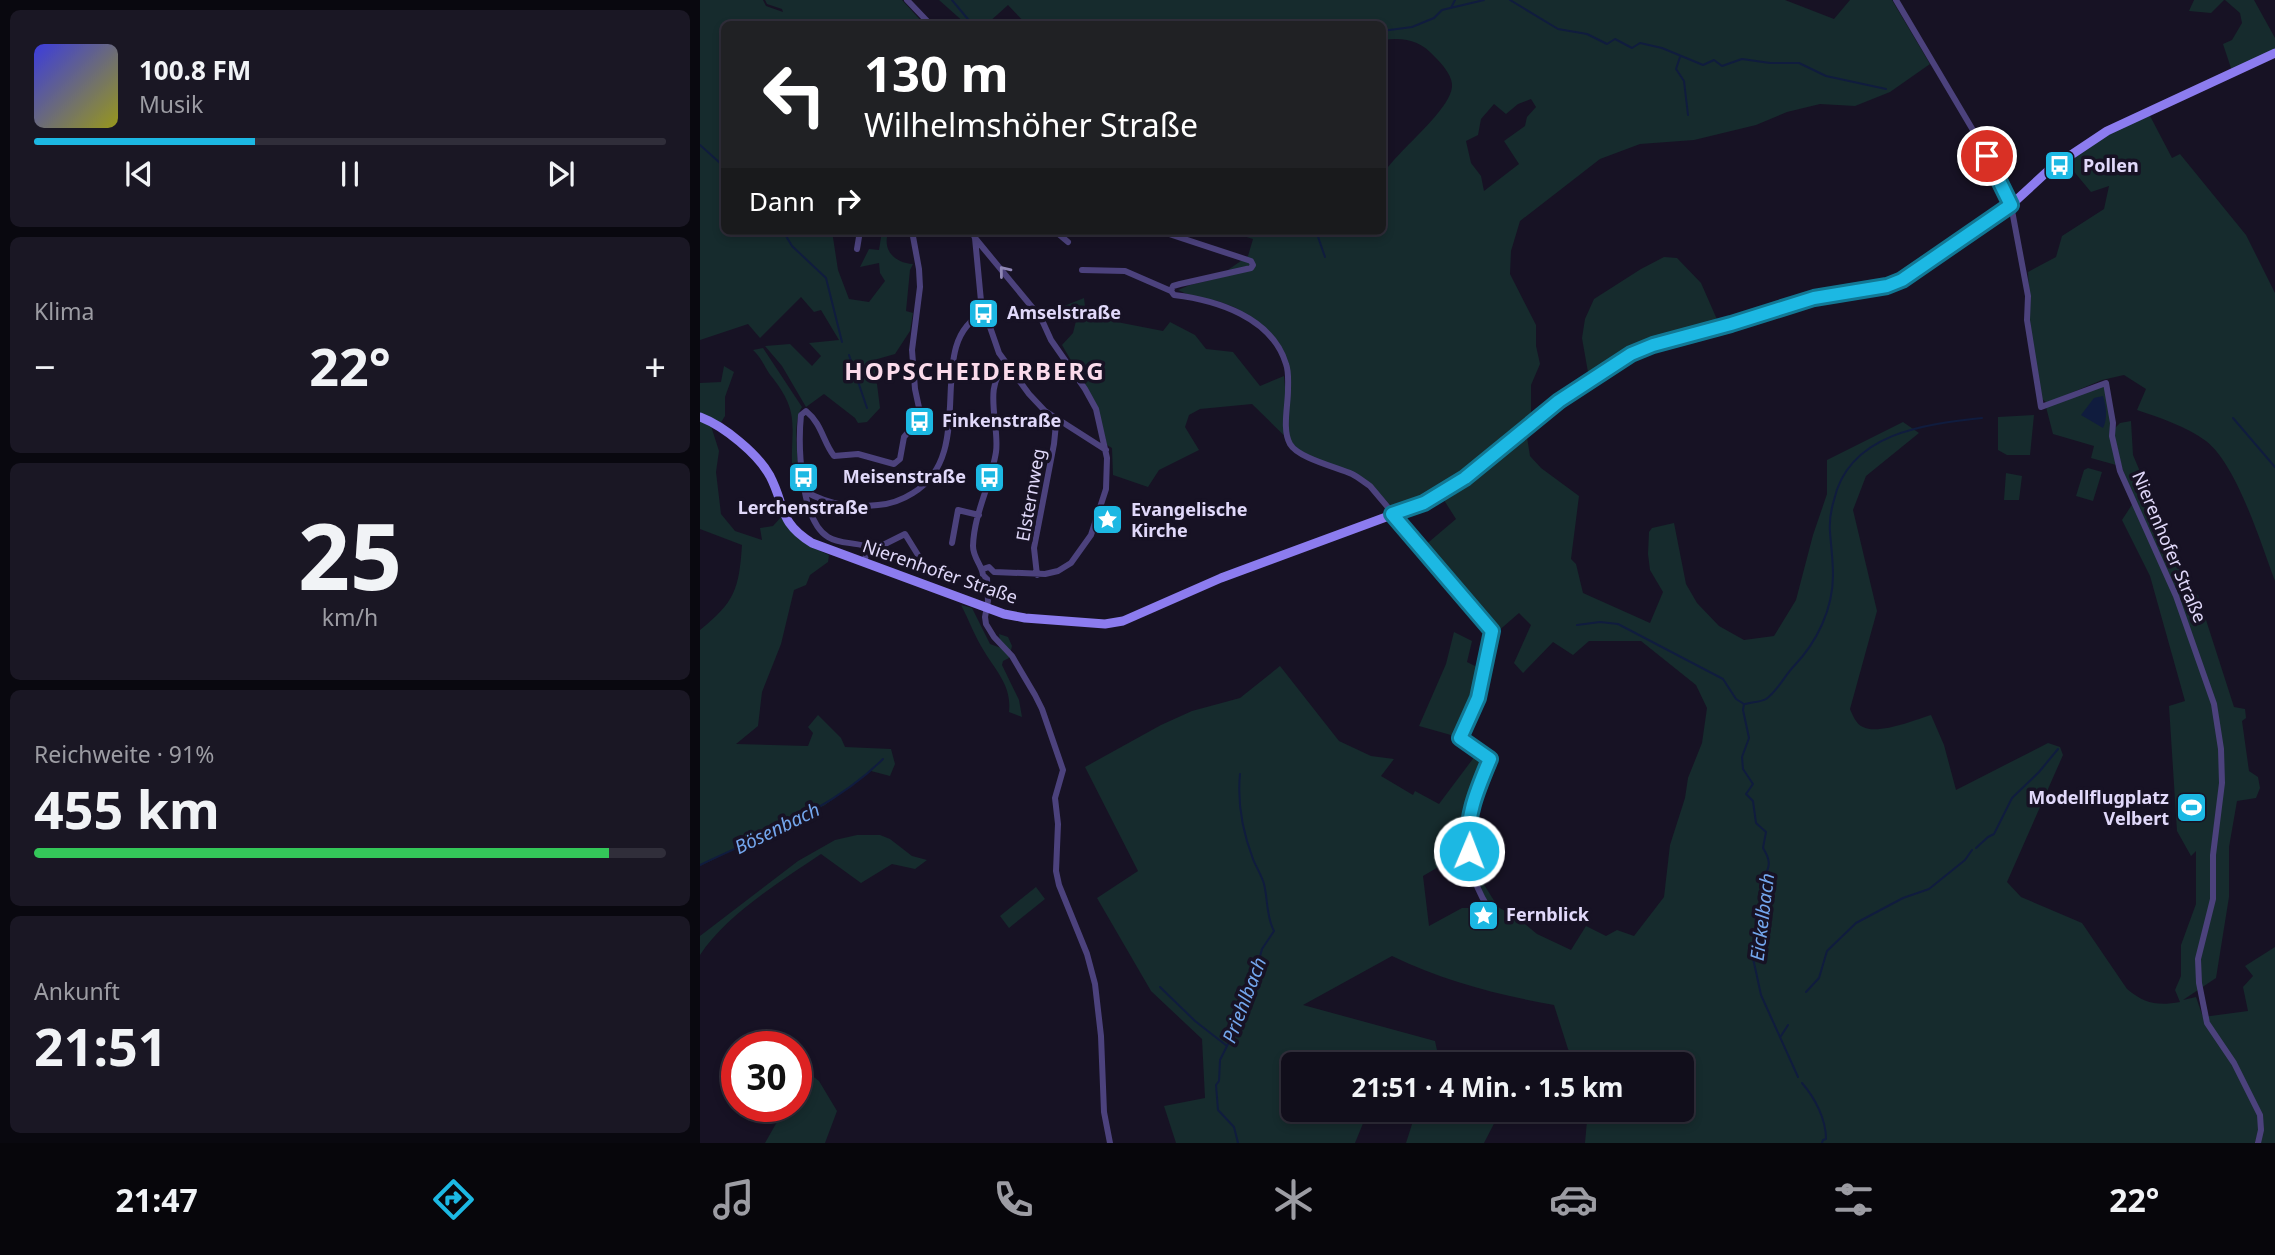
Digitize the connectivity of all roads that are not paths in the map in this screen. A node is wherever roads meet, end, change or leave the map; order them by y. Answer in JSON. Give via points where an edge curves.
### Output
{"nodes":[{"id":1,"x":907,"y":0,"type":"edge"},
{"id":2,"x":1896,"y":0,"type":"edge"},
{"id":3,"x":927,"y":21,"type":"edge"},
{"id":4,"x":2275,"y":53,"type":"edge"},
{"id":5,"x":2011,"y":205,"type":"junction"},
{"id":6,"x":859,"y":235,"type":"edge"},
{"id":7,"x":913,"y":235,"type":"edge"},
{"id":8,"x":973,"y":235,"type":"edge"},
{"id":9,"x":974,"y":235,"type":"edge"},
{"id":10,"x":1060,"y":235,"type":"edge"},
{"id":11,"x":1172,"y":235,"type":"edge"},
{"id":12,"x":1068,"y":242,"type":"dead end"},
{"id":13,"x":857,"y":249,"type":"dead end"},
{"id":14,"x":1082,"y":270,"type":"dead end"},
{"id":15,"x":1171,"y":291,"type":"junction"},
{"id":16,"x":984,"y":313,"type":"junction"},
{"id":17,"x":1008,"y":365,"type":"junction"},
{"id":18,"x":700,"y":417,"type":"edge"},
{"id":19,"x":1058,"y":420,"type":"junction"},
{"id":20,"x":1106,"y":450,"type":"junction"},
{"id":21,"x":806,"y":492,"type":"junction"},
{"id":22,"x":1392,"y":514,"type":"junction"},
{"id":23,"x":979,"y":515,"type":"junction"},
{"id":24,"x":952,"y":543,"type":"dead end"},
{"id":25,"x":918,"y":555,"type":"dead end"},
{"id":26,"x":866,"y":558,"type":"junction"},
{"id":27,"x":983,"y":569,"type":"junction"},
{"id":28,"x":994,"y":572,"type":"junction"},
{"id":29,"x":1037,"y":575,"type":"junction"},
{"id":30,"x":987,"y":579,"type":"junction"},
{"id":31,"x":986,"y":608,"type":"junction"},
{"id":32,"x":1493,"y":915,"type":"dead end"},
{"id":33,"x":1110,"y":1143,"type":"edge"},
{"id":34,"x":2258,"y":1143,"type":"edge"}],
"edges":[{"from":1,"to":3,"type":"street"},
{"from":2,"to":5,"type":"street","via":[[1980,142]]},
{"from":4,"to":5,"type":"street","name":"Nierenhofer Straße","via":[[2107,131],[2050,169]]},
{"from":5,"to":22,"type":"street","name":"Nierenhofer Straße","via":[[1895,283],[1814,298],[1631,354],[1559,401],[1465,478],[1424,503]]},
{"from":5,"to":34,"type":"street","name":"Nierenhofer Straße","via":[[2041,407],[2106,383],[2120,471],[2176,596],[2214,704],[2222,783],[2213,899],[2198,959],[2200,990],[2207,1023],[2260,1115]]},
{"from":6,"to":13,"type":"street"},
{"from":7,"to":21,"type":"street","via":[[920,287],[912,350],[921,417],[904,437],[900,459],[894,464],[858,454],[834,456],[822,430],[806,411],[801,415],[800,444]]},
{"from":8,"to":16,"type":"street"},
{"from":20,"to":9,"type":"street","one_way":true,"via":[[1097,409],[1041,318]]},
{"from":10,"to":12,"type":"street"},
{"from":11,"to":15,"type":"street","via":[[1253,265],[1173,286]]},
{"from":14,"to":15,"type":"street","via":[[1125,271]]},
{"from":15,"to":22,"type":"street","via":[[1217,303],[1266,333],[1281,351],[1288,371],[1287,435],[1291,446],[1354,475],[1380,496]]},
{"from":16,"to":17,"type":"street"},
{"from":16,"to":21,"type":"street","via":[[957,342],[948,438],[925,484],[894,503],[868,506],[828,503]]},
{"from":17,"to":19,"type":"street","via":[[1029,394]]},
{"from":17,"to":23,"type":"street","via":[[996,381],[996,451]]},
{"from":18,"to":26,"type":"street","name":"Nierenhofer Straße","via":[[733,437],[764,467],[794,530],[813,543]]},
{"from":19,"to":20,"type":"street"},
{"from":19,"to":29,"type":"street","name":"Elsternweg","via":[[1034,548]]},
{"from":20,"to":29,"type":"street","via":[[1106,489],[1091,535],[1070,563]]},
{"from":21,"to":26,"type":"street","via":[[821,532],[834,540],[862,545]]},
{"from":22,"to":31,"type":"street","name":"Nierenhofer Straße","via":[[1114,623],[1025,618]]},
{"from":22,"to":32,"type":"street","via":[[1492,631],[1478,698],[1460,738],[1490,759],[1474,797],[1467,831],[1472,876]]},
{"from":23,"to":24,"type":"street","via":[[958,510]]},
{"from":23,"to":27,"type":"street","via":[[973,547]]},
{"from":25,"to":26,"type":"street","via":[[905,534]]},
{"from":26,"to":31,"type":"street","name":"Nierenhofer Straße"},
{"from":27,"to":28,"type":"street","via":[[989,567]]},
{"from":27,"to":30,"type":"street"},
{"from":28,"to":29,"type":"street"},
{"from":28,"to":30,"type":"street","via":[[993,578]]},
{"from":30,"to":31,"type":"street"},
{"from":31,"to":33,"type":"street","via":[[990,632],[1012,656],[1042,709],[1063,770],[1055,798],[1056,871],[1096,984]]}]}
